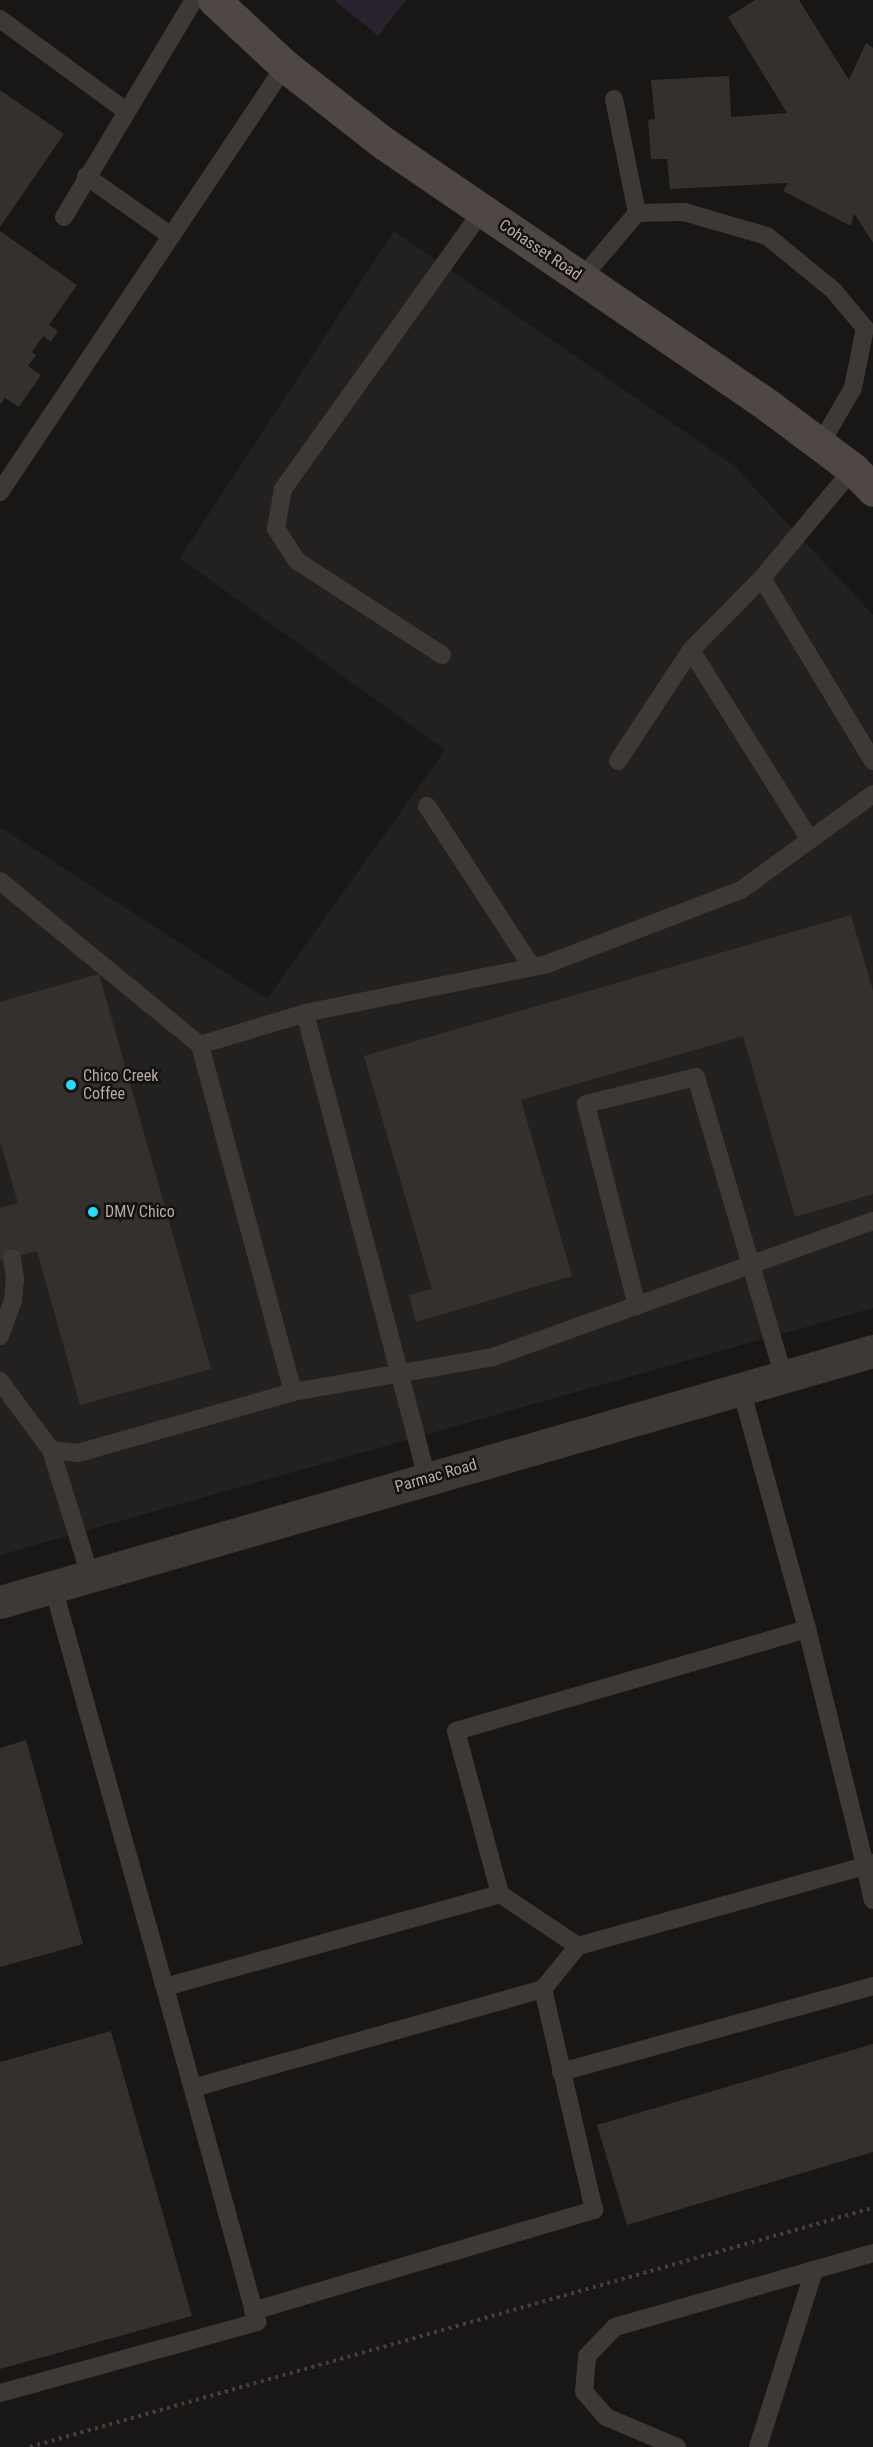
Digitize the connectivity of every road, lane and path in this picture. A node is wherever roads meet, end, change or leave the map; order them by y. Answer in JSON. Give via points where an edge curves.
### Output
{"nodes":[{"id":1,"x":194,"y":0,"type":"edge"},
{"id":2,"x":214,"y":0,"type":"edge"},
{"id":3,"x":0,"y":19,"type":"edge"},
{"id":4,"x":285,"y":66,"type":"junction"},
{"id":5,"x":614,"y":99,"type":"dead end"},
{"id":6,"x":126,"y":111,"type":"junction"},
{"id":7,"x":86,"y":176,"type":"junction"},
{"id":8,"x":482,"y":211,"type":"junction"},
{"id":9,"x":637,"y":213,"type":"junction"},
{"id":10,"x":64,"y":217,"type":"dead end"},
{"id":11,"x":171,"y":236,"type":"junction"},
{"id":12,"x":581,"y":279,"type":"junction"},
{"id":13,"x":869,"y":334,"type":"edge"},
{"id":14,"x":820,"y":445,"type":"junction"},
{"id":15,"x":863,"y":480,"type":"edge"},
{"id":16,"x":0,"y":492,"type":"edge"},
{"id":17,"x":762,"y":578,"type":"junction"},
{"id":18,"x":692,"y":650,"type":"junction"},
{"id":19,"x":442,"y":655,"type":"dead end"},
{"id":20,"x":618,"y":761,"type":"dead end"},
{"id":21,"x":873,"y":761,"type":"edge"},
{"id":22,"x":873,"y":794,"type":"edge"},
{"id":23,"x":427,"y":806,"type":"dead end"},
{"id":24,"x":810,"y":840,"type":"junction"},
{"id":25,"x":0,"y":881,"type":"edge"},
{"id":26,"x":532,"y":967,"type":"junction"},
{"id":27,"x":305,"y":1013,"type":"junction"},
{"id":28,"x":200,"y":1045,"type":"junction"},
{"id":29,"x":873,"y":1221,"type":"edge"},
{"id":30,"x":12,"y":1258,"type":"dead end"},
{"id":31,"x":751,"y":1264,"type":"junction"},
{"id":32,"x":637,"y":1306,"type":"junction"},
{"id":33,"x":0,"y":1336,"type":"edge"},
{"id":34,"x":873,"y":1351,"type":"edge"},
{"id":35,"x":400,"y":1373,"type":"junction"},
{"id":36,"x":784,"y":1377,"type":"junction"},
{"id":37,"x":0,"y":1381,"type":"edge"},
{"id":38,"x":741,"y":1389,"type":"junction"},
{"id":39,"x":293,"y":1392,"type":"junction"},
{"id":40,"x":51,"y":1449,"type":"junction"},
{"id":41,"x":427,"y":1479,"type":"junction"},
{"id":42,"x":90,"y":1575,"type":"junction"},
{"id":43,"x":53,"y":1587,"type":"junction"},
{"id":44,"x":0,"y":1602,"type":"edge"},
{"id":45,"x":807,"y":1629,"type":"junction"},
{"id":46,"x":869,"y":1864,"type":"edge"},
{"id":47,"x":500,"y":1894,"type":"junction"},
{"id":48,"x":873,"y":1900,"type":"edge"},
{"id":49,"x":578,"y":1946,"type":"junction"},
{"id":50,"x":873,"y":1986,"type":"edge"},
{"id":51,"x":165,"y":1987,"type":"junction"},
{"id":52,"x":543,"y":1989,"type":"junction"},
{"id":53,"x":561,"y":2072,"type":"junction"},
{"id":54,"x":193,"y":2088,"type":"junction"},
{"id":55,"x":873,"y":2208,"type":"edge"},
{"id":56,"x":873,"y":2253,"type":"edge"},
{"id":57,"x":814,"y":2270,"type":"junction"},
{"id":58,"x":252,"y":2312,"type":"junction"},
{"id":59,"x":0,"y":2392,"type":"edge"},
{"id":60,"x":30,"y":2447,"type":"edge"},
{"id":61,"x":677,"y":2447,"type":"edge"},
{"id":62,"x":758,"y":2447,"type":"edge"}],
"edges":[{"from":1,"to":6,"type":"lane"},
{"from":2,"to":4,"type":"main road","name":"Cohasset Road"},
{"from":3,"to":6,"type":"lane"},
{"from":4,"to":8,"type":"main road","name":"Cohasset Road","via":[[385,144]]},
{"from":4,"to":11,"type":"lane"},
{"from":5,"to":9,"type":"lane"},
{"from":6,"to":7,"type":"lane"},
{"from":7,"to":10,"type":"lane"},
{"from":7,"to":11,"type":"lane"},
{"from":8,"to":12,"type":"main road","name":"Cohasset Road"},
{"from":8,"to":19,"type":"lane","via":[[283,489],[276,529],[297,561]]},
{"from":9,"to":12,"type":"lane"},
{"from":9,"to":13,"type":"lane","via":[[684,212],[767,236],[833,290]]},
{"from":11,"to":16,"type":"lane"},
{"from":12,"to":14,"type":"main road","name":"Cohasset Road"},
{"from":13,"to":14,"type":"lane","via":[[853,388]]},
{"from":14,"to":15,"type":"main road","name":"Cohasset Road"},
{"from":15,"to":17,"type":"lane"},
{"from":17,"to":18,"type":"lane"},
{"from":17,"to":21,"type":"lane"},
{"from":18,"to":20,"type":"lane"},
{"from":18,"to":24,"type":"lane"},
{"from":22,"to":24,"type":"lane"},
{"from":23,"to":26,"type":"lane"},
{"from":24,"to":26,"type":"lane","via":[[741,890]]},
{"from":25,"to":28,"type":"lane"},
{"from":26,"to":27,"type":"lane"},
{"from":27,"to":28,"type":"lane"},
{"from":27,"to":35,"type":"lane"},
{"from":28,"to":39,"type":"lane"},
{"from":29,"to":31,"type":"lane"},
{"from":30,"to":33,"type":"lane","via":[[13,1301]]},
{"from":31,"to":32,"type":"lane"},
{"from":31,"to":32,"type":"lane","via":[[696,1077],[586,1104]]},
{"from":31,"to":36,"type":"lane"},
{"from":32,"to":35,"type":"lane","via":[[493,1357]]},
{"from":34,"to":36,"type":"street","name":"Parmac Road"},
{"from":35,"to":39,"type":"lane"},
{"from":35,"to":41,"type":"lane"},
{"from":36,"to":38,"type":"street","name":"Parmac Road"},
{"from":37,"to":40,"type":"lane"},
{"from":38,"to":41,"type":"street","name":"Parmac Road"},
{"from":38,"to":45,"type":"lane"},
{"from":39,"to":40,"type":"lane","via":[[78,1453]]},
{"from":40,"to":42,"type":"lane"},
{"from":41,"to":42,"type":"street","name":"Parmac Road"},
{"from":42,"to":43,"type":"street","name":"Parmac Road"},
{"from":43,"to":44,"type":"street","name":"Parmac Road"},
{"from":43,"to":51,"type":"lane"},
{"from":45,"to":46,"type":"lane"},
{"from":45,"to":47,"type":"lane","via":[[456,1731]]},
{"from":46,"to":48,"type":"lane"},
{"from":46,"to":49,"type":"lane"},
{"from":47,"to":49,"type":"lane"},
{"from":47,"to":51,"type":"lane"},
{"from":49,"to":52,"type":"lane"},
{"from":50,"to":53,"type":"lane"},
{"from":51,"to":54,"type":"lane"},
{"from":52,"to":53,"type":"lane"},
{"from":52,"to":54,"type":"lane"},
{"from":53,"to":58,"type":"lane","via":[[594,2210]]},
{"from":54,"to":58,"type":"lane"},
{"from":55,"to":60,"type":"path"},
{"from":56,"to":57,"type":"lane"},
{"from":57,"to":61,"type":"lane","via":[[615,2327],[587,2356],[584,2392],[606,2417]]},
{"from":57,"to":62,"type":"lane"},
{"from":58,"to":59,"type":"lane","via":[[257,2322]]}]}
